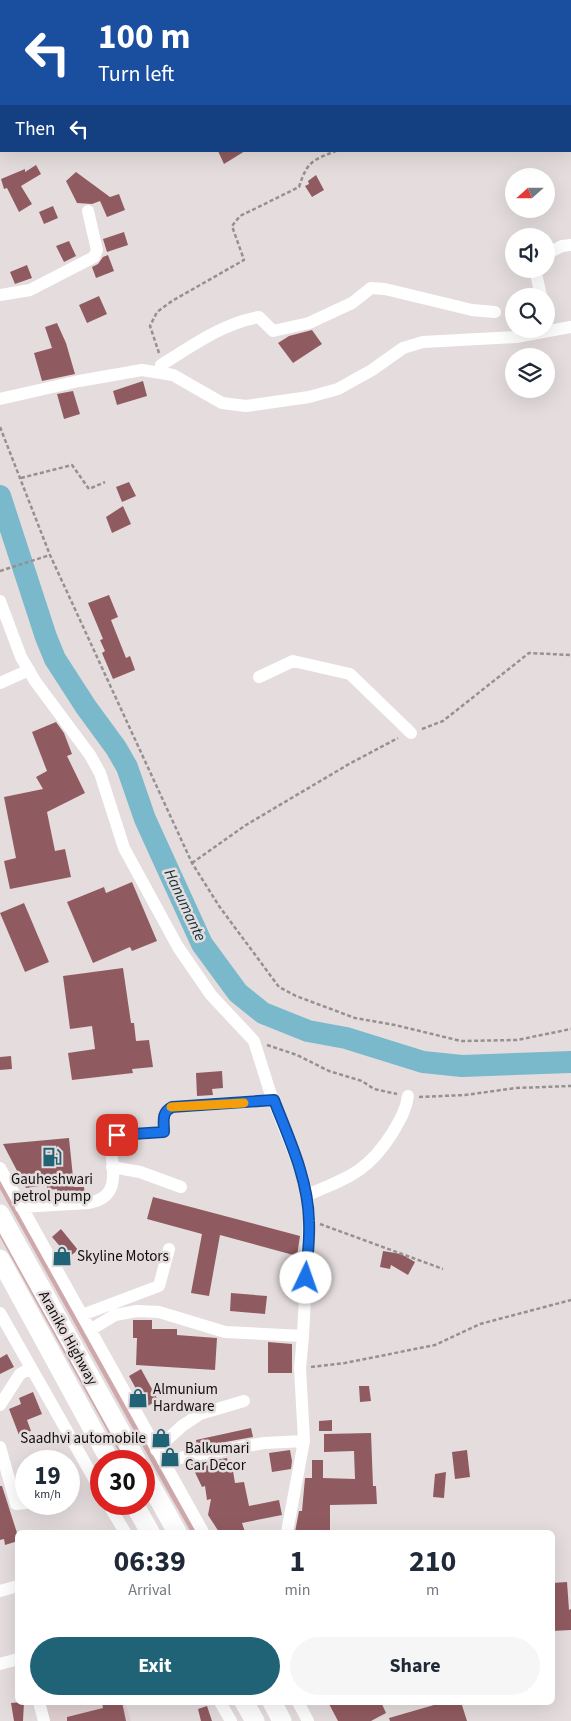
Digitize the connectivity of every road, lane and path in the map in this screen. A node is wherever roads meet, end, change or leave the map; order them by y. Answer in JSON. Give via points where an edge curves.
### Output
{"nodes":[{"id":1,"x":333,"y":152,"type":"edge"},
{"id":2,"x":88,"y":211,"type":"dead end"},
{"id":3,"x":571,"y":244,"type":"edge"},
{"id":4,"x":555,"y":250,"type":"edge"},
{"id":5,"x":0,"y":295,"type":"edge"},
{"id":6,"x":495,"y":312,"type":"dead end"},
{"id":7,"x":571,"y":327,"type":"edge"},
{"id":8,"x":555,"y":329,"type":"edge"},
{"id":9,"x":505,"y":337,"type":"edge"},
{"id":10,"x":161,"y":365,"type":"joint"},
{"id":11,"x":0,"y":399,"type":"edge"},
{"id":12,"x":0,"y":427,"type":"edge"},
{"id":13,"x":21,"y":478,"type":"junction"},
{"id":14,"x":105,"y":482,"type":"dead end"},
{"id":15,"x":50,"y":554,"type":"junction"},
{"id":16,"x":0,"y":571,"type":"edge"},
{"id":17,"x":0,"y":601,"type":"edge"},
{"id":18,"x":571,"y":655,"type":"edge"},
{"id":19,"x":29,"y":670,"type":"junction"},
{"id":20,"x":259,"y":677,"type":"dead end"},
{"id":21,"x":0,"y":683,"type":"edge"},
{"id":22,"x":411,"y":733,"type":"junction"},
{"id":23,"x":192,"y":863,"type":"junction"},
{"id":24,"x":571,"y":1029,"type":"edge"},
{"id":25,"x":256,"y":1045,"type":"junction"},
{"id":26,"x":571,"y":1086,"type":"edge"},
{"id":27,"x":408,"y":1096,"type":"junction"},
{"id":28,"x":274,"y":1100,"type":"junction"},
{"id":29,"x":112,"y":1167,"type":"junction"},
{"id":30,"x":0,"y":1168,"type":"edge"},
{"id":31,"x":181,"y":1187,"type":"dead end"},
{"id":32,"x":306,"y":1195,"type":"junction"},
{"id":33,"x":21,"y":1207,"type":"junction"},
{"id":34,"x":0,"y":1214,"type":"edge"},
{"id":35,"x":309,"y":1220,"type":"junction"},
{"id":36,"x":169,"y":1249,"type":"dead end"},
{"id":37,"x":0,"y":1259,"type":"edge"},
{"id":38,"x":443,"y":1269,"type":"dead end"},
{"id":39,"x":571,"y":1300,"type":"edge"},
{"id":40,"x":0,"y":1313,"type":"edge"},
{"id":41,"x":82,"y":1315,"type":"junction"},
{"id":42,"x":90,"y":1330,"type":"junction"},
{"id":43,"x":303,"y":1336,"type":"junction"},
{"id":44,"x":31,"y":1368,"type":"junction"},
{"id":45,"x":300,"y":1368,"type":"junction"},
{"id":46,"x":244,"y":1401,"type":"dead end"},
{"id":47,"x":0,"y":1405,"type":"edge"},
{"id":48,"x":304,"y":1441,"type":"junction"},
{"id":49,"x":0,"y":1447,"type":"edge"},
{"id":50,"x":104,"y":1450,"type":"edge"},
{"id":51,"x":131,"y":1450,"type":"edge"},
{"id":52,"x":156,"y":1450,"type":"junction"},
{"id":53,"x":162,"y":1461,"type":"junction"},
{"id":54,"x":90,"y":1472,"type":"edge"},
{"id":55,"x":155,"y":1493,"type":"edge"},
{"id":56,"x":15,"y":1500,"type":"edge"},
{"id":57,"x":114,"y":1515,"type":"edge"},
{"id":58,"x":140,"y":1515,"type":"edge"},
{"id":59,"x":123,"y":1530,"type":"edge"},
{"id":60,"x":149,"y":1530,"type":"edge"},
{"id":61,"x":176,"y":1530,"type":"edge"},
{"id":62,"x":202,"y":1530,"type":"edge"},
{"id":63,"x":287,"y":1530,"type":"edge"},
{"id":64,"x":15,"y":1587,"type":"edge"},
{"id":65,"x":0,"y":1591,"type":"edge"},
{"id":66,"x":15,"y":1660,"type":"edge"},
{"id":67,"x":0,"y":1664,"type":"edge"},
{"id":68,"x":40,"y":1705,"type":"edge"},
{"id":69,"x":222,"y":1705,"type":"edge"},
{"id":70,"x":246,"y":1705,"type":"edge"},
{"id":71,"x":274,"y":1705,"type":"edge"},
{"id":72,"x":300,"y":1705,"type":"edge"},
{"id":73,"x":44,"y":1721,"type":"edge"},
{"id":74,"x":231,"y":1721,"type":"edge"},
{"id":75,"x":255,"y":1721,"type":"edge"},
{"id":76,"x":282,"y":1721,"type":"edge"},
{"id":77,"x":308,"y":1721,"type":"edge"}],
"edges":[{"from":1,"to":10,"type":"path","via":[[317,158],[305,170],[299,187],[240,216],[232,226],[244,260],[157,312],[150,326]]},
{"from":2,"to":5,"type":"street","via":[[97,250],[94,257],[30,290]]},
{"from":3,"to":4,"type":"street"},
{"from":6,"to":10,"type":"street","via":[[371,288],[352,303],[309,323],[273,331],[259,317],[241,320]]},
{"from":7,"to":8,"type":"street"},
{"from":9,"to":11,"type":"street","via":[[423,342],[403,348],[338,389],[309,397],[246,406],[222,403],[173,375],[142,370]]},
{"from":12,"to":13,"type":"path"},
{"from":13,"to":14,"type":"path","via":[[72,465],[89,490]]},
{"from":13,"to":15,"type":"path"},
{"from":15,"to":16,"type":"path"},
{"from":15,"to":23,"type":"path"},
{"from":17,"to":19,"type":"street","via":[[16,646]]},
{"from":18,"to":22,"type":"path","via":[[529,654],[442,721]]},
{"from":19,"to":21,"type":"street"},
{"from":19,"to":25,"type":"street","via":[[100,773],[124,848],[178,947],[211,995]]},
{"from":20,"to":22,"type":"street","via":[[293,661],[350,674]]},
{"from":22,"to":23,"type":"path","via":[[349,764],[246,824]]},
{"from":23,"to":24,"type":"path","via":[[219,906],[279,987],[296,996],[355,1018],[461,1041],[517,1040]]},
{"from":25,"to":27,"type":"path","via":[[297,1055],[374,1089]]},
{"from":25,"to":28,"type":"street"},
{"from":26,"to":27,"type":"path","via":[[516,1088],[427,1098]]},
{"from":27,"to":32,"type":"street","via":[[406,1109],[381,1150],[365,1168]]},
{"from":28,"to":29,"type":"street","via":[[172,1107],[164,1115],[164,1132],[117,1135],[110,1141]]},
{"from":28,"to":32,"type":"street","via":[[300,1168]]},
{"from":29,"to":31,"type":"street","via":[[140,1172]]},
{"from":29,"to":33,"type":"street","via":[[113,1185],[110,1192],[97,1202]]},
{"from":30,"to":33,"type":"street"},
{"from":32,"to":35,"type":"street"},
{"from":33,"to":41,"type":"street"},
{"from":34,"to":51,"type":"highway","name":"Araniko Highway"},
{"from":35,"to":38,"type":"path"},
{"from":35,"to":43,"type":"street"},
{"from":36,"to":41,"type":"street","via":[[158,1286]]},
{"from":37,"to":50,"type":"highway","name":"Araniko Highway"},
{"from":39,"to":45,"type":"path","via":[[480,1324],[435,1344],[345,1363]]},
{"from":40,"to":44,"type":"street"},
{"from":41,"to":42,"type":"street"},
{"from":42,"to":43,"type":"street","via":[[115,1316],[137,1311],[159,1312],[225,1332]]},
{"from":42,"to":52,"type":"street"},
{"from":43,"to":45,"type":"street"},
{"from":44,"to":47,"type":"street","via":[[20,1374]]},
{"from":44,"to":54,"type":"street"},
{"from":45,"to":48,"type":"street"},
{"from":46,"to":52,"type":"street","via":[[200,1414]]},
{"from":48,"to":53,"type":"street","via":[[264,1443]]},
{"from":48,"to":63,"type":"street"},
{"from":49,"to":56,"type":"street"},
{"from":52,"to":53,"type":"street"},
{"from":53,"to":62,"type":"street"},
{"from":55,"to":61,"type":"highway"},
{"from":57,"to":59,"type":"street"},
{"from":58,"to":60,"type":"highway"},
{"from":64,"to":65,"type":"street"},
{"from":66,"to":67,"type":"street"},
{"from":68,"to":73,"type":"street"},
{"from":69,"to":74,"type":"street"},
{"from":70,"to":75,"type":"highway"},
{"from":71,"to":76,"type":"highway"},
{"from":72,"to":77,"type":"street"}]}
